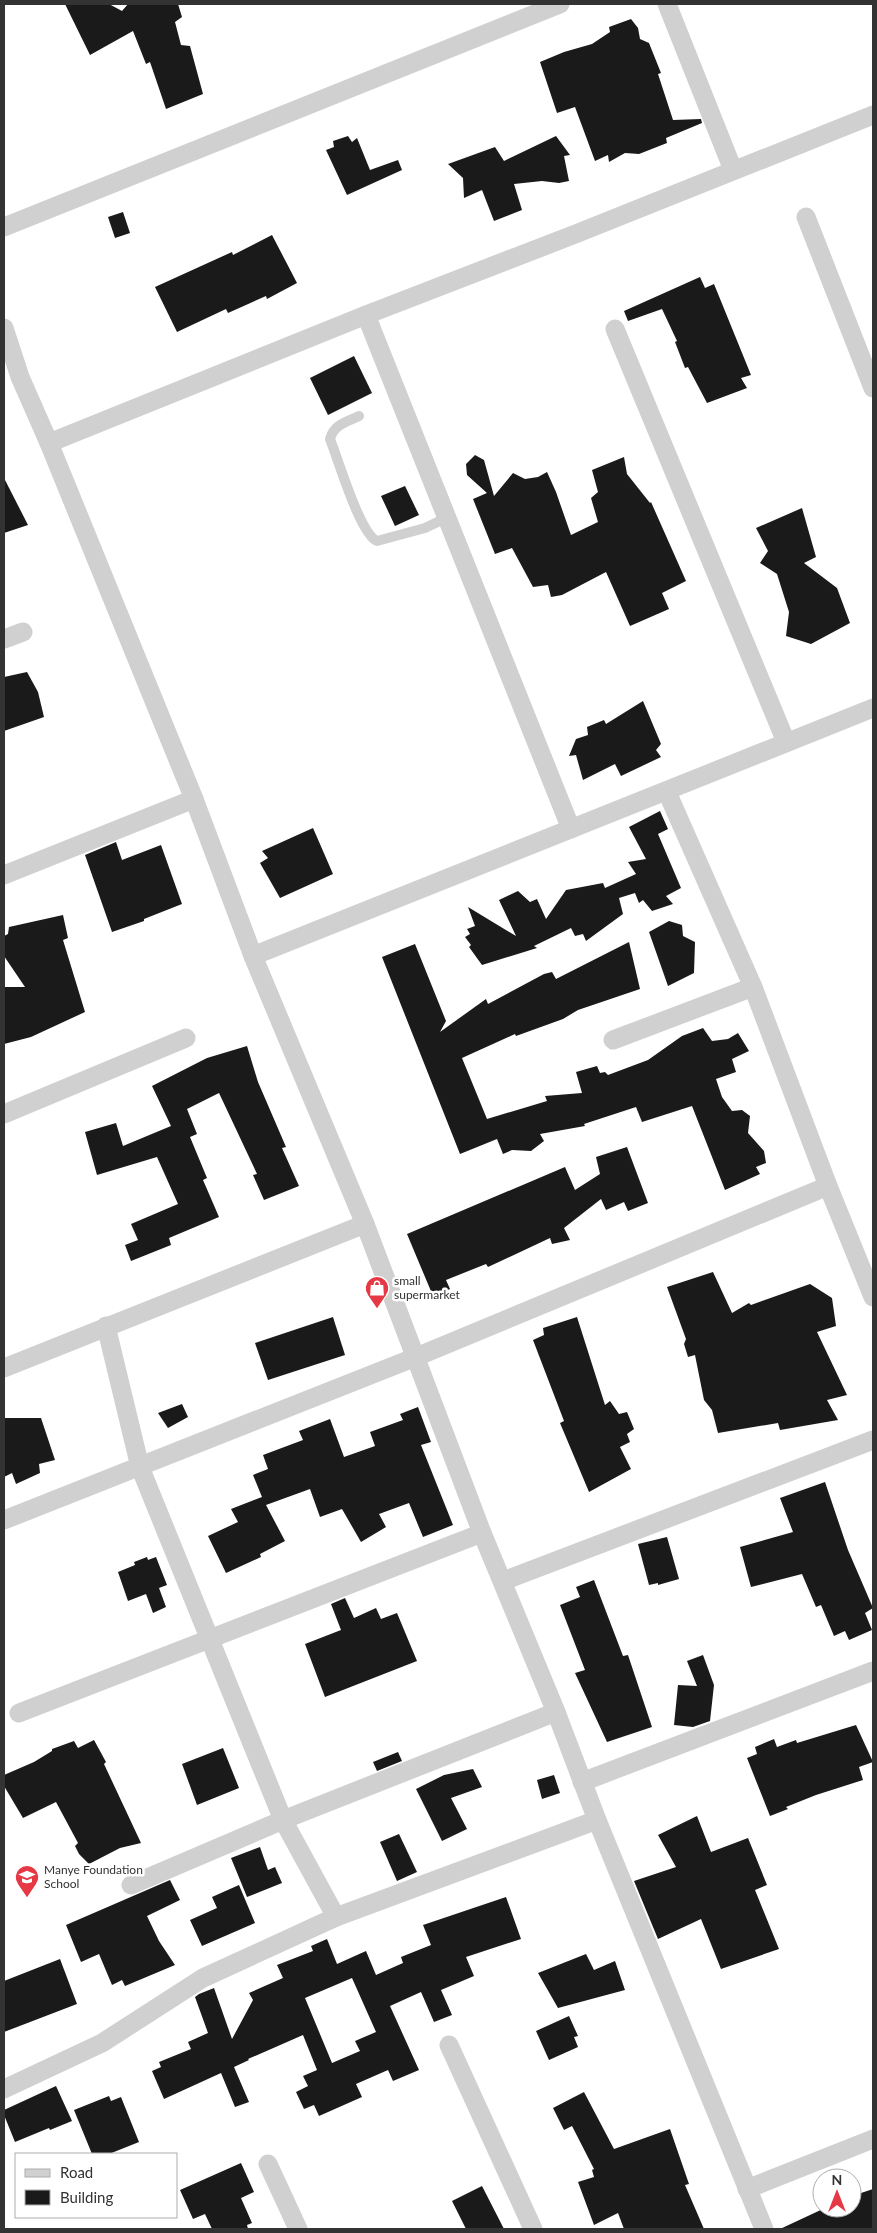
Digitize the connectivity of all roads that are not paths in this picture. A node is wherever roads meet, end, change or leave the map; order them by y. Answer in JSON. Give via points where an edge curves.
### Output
{"nodes":[{"id":1,"x":560,"y":4,"type":"edge"},
{"id":2,"x":667,"y":4,"type":"edge"},
{"id":3,"x":873,"y":115,"type":"edge"},
{"id":4,"x":733,"y":170,"type":"junction"},
{"id":5,"x":806,"y":217,"type":"dead end"},
{"id":6,"x":4,"y":227,"type":"edge"},
{"id":7,"x":366,"y":315,"type":"junction"},
{"id":8,"x":4,"y":328,"type":"edge"},
{"id":9,"x":616,"y":329,"type":"dead end"},
{"id":10,"x":12,"y":381,"type":"edge"},
{"id":11,"x":873,"y":388,"type":"edge"},
{"id":12,"x":359,"y":416,"type":"dead end"},
{"id":13,"x":49,"y":443,"type":"junction"},
{"id":14,"x":446,"y":518,"type":"junction"},
{"id":15,"x":22,"y":632,"type":"dead end"},
{"id":16,"x":4,"y":639,"type":"edge"},
{"id":17,"x":873,"y":708,"type":"edge"},
{"id":18,"x":786,"y":742,"type":"junction"},
{"id":19,"x":667,"y":792,"type":"junction"},
{"id":20,"x":194,"y":799,"type":"junction"},
{"id":21,"x":570,"y":829,"type":"junction"},
{"id":22,"x":4,"y":875,"type":"edge"},
{"id":23,"x":254,"y":956,"type":"junction"},
{"id":24,"x":753,"y":987,"type":"junction"},
{"id":25,"x":186,"y":1038,"type":"dead end"},
{"id":26,"x":613,"y":1040,"type":"dead end"},
{"id":27,"x":4,"y":1114,"type":"edge"},
{"id":28,"x":828,"y":1186,"type":"junction"},
{"id":29,"x":365,"y":1224,"type":"junction"},
{"id":30,"x":873,"y":1297,"type":"edge"},
{"id":31,"x":106,"y":1326,"type":"junction"},
{"id":32,"x":416,"y":1357,"type":"junction"},
{"id":33,"x":4,"y":1368,"type":"edge"},
{"id":34,"x":873,"y":1440,"type":"edge"},
{"id":35,"x":140,"y":1467,"type":"junction"},
{"id":36,"x":4,"y":1520,"type":"edge"},
{"id":37,"x":482,"y":1533,"type":"junction"},
{"id":38,"x":503,"y":1581,"type":"junction"},
{"id":39,"x":210,"y":1639,"type":"junction"},
{"id":40,"x":873,"y":1671,"type":"edge"},
{"id":41,"x":556,"y":1712,"type":"junction"},
{"id":42,"x":19,"y":1713,"type":"dead end"},
{"id":43,"x":582,"y":1782,"type":"junction"},
{"id":44,"x":283,"y":1820,"type":"junction"},
{"id":45,"x":597,"y":1820,"type":"junction"},
{"id":46,"x":131,"y":1884,"type":"dead end"},
{"id":47,"x":336,"y":1917,"type":"junction"},
{"id":48,"x":449,"y":2045,"type":"dead end"},
{"id":49,"x":4,"y":2089,"type":"edge"},
{"id":50,"x":873,"y":2139,"type":"edge"},
{"id":51,"x":268,"y":2164,"type":"dead end"},
{"id":52,"x":747,"y":2189,"type":"junction"},
{"id":53,"x":298,"y":2229,"type":"edge"},
{"id":54,"x":533,"y":2229,"type":"edge"},
{"id":55,"x":764,"y":2229,"type":"edge"}],
"edges":[{"from":1,"to":6,"type":"street"},
{"from":2,"to":4,"type":"street"},
{"from":3,"to":4,"type":"street"},
{"from":4,"to":7,"type":"street"},
{"from":5,"to":11,"type":"street"},
{"from":7,"to":13,"type":"street"},
{"from":7,"to":14,"type":"street"},
{"from":8,"to":10,"type":"street"},
{"from":9,"to":18,"type":"street"},
{"from":10,"to":13,"type":"street"},
{"from":12,"to":14,"type":"lane","via":[[339,425],[330,439],[362,524],[372,539],[377,541],[425,528]]},
{"from":13,"to":20,"type":"street"},
{"from":14,"to":21,"type":"street"},
{"from":15,"to":16,"type":"street"},
{"from":17,"to":18,"type":"street"},
{"from":18,"to":19,"type":"street"},
{"from":19,"to":21,"type":"street"},
{"from":19,"to":24,"type":"street"},
{"from":20,"to":22,"type":"street"},
{"from":20,"to":23,"type":"street"},
{"from":21,"to":23,"type":"street"},
{"from":23,"to":29,"type":"street"},
{"from":24,"to":26,"type":"street"},
{"from":24,"to":28,"type":"street"},
{"from":25,"to":27,"type":"street"},
{"from":28,"to":30,"type":"street"},
{"from":28,"to":32,"type":"street"},
{"from":29,"to":31,"type":"street"},
{"from":29,"to":32,"type":"street"},
{"from":31,"to":33,"type":"street"},
{"from":31,"to":35,"type":"street"},
{"from":32,"to":35,"type":"street"},
{"from":32,"to":37,"type":"street"},
{"from":34,"to":38,"type":"street"},
{"from":35,"to":36,"type":"street"},
{"from":35,"to":39,"type":"street"},
{"from":37,"to":38,"type":"street"},
{"from":37,"to":39,"type":"street"},
{"from":38,"to":41,"type":"street"},
{"from":39,"to":42,"type":"street"},
{"from":39,"to":44,"type":"street"},
{"from":40,"to":43,"type":"street"},
{"from":41,"to":43,"type":"street"},
{"from":41,"to":44,"type":"street"},
{"from":43,"to":45,"type":"street"},
{"from":44,"to":46,"type":"street"},
{"from":44,"to":47,"type":"street"},
{"from":45,"to":47,"type":"street"},
{"from":45,"to":52,"type":"street"},
{"from":47,"to":49,"type":"street","via":[[203,1978],[102,2043]]},
{"from":48,"to":54,"type":"street"},
{"from":50,"to":52,"type":"street"},
{"from":51,"to":53,"type":"street"},
{"from":52,"to":55,"type":"street"}]}
